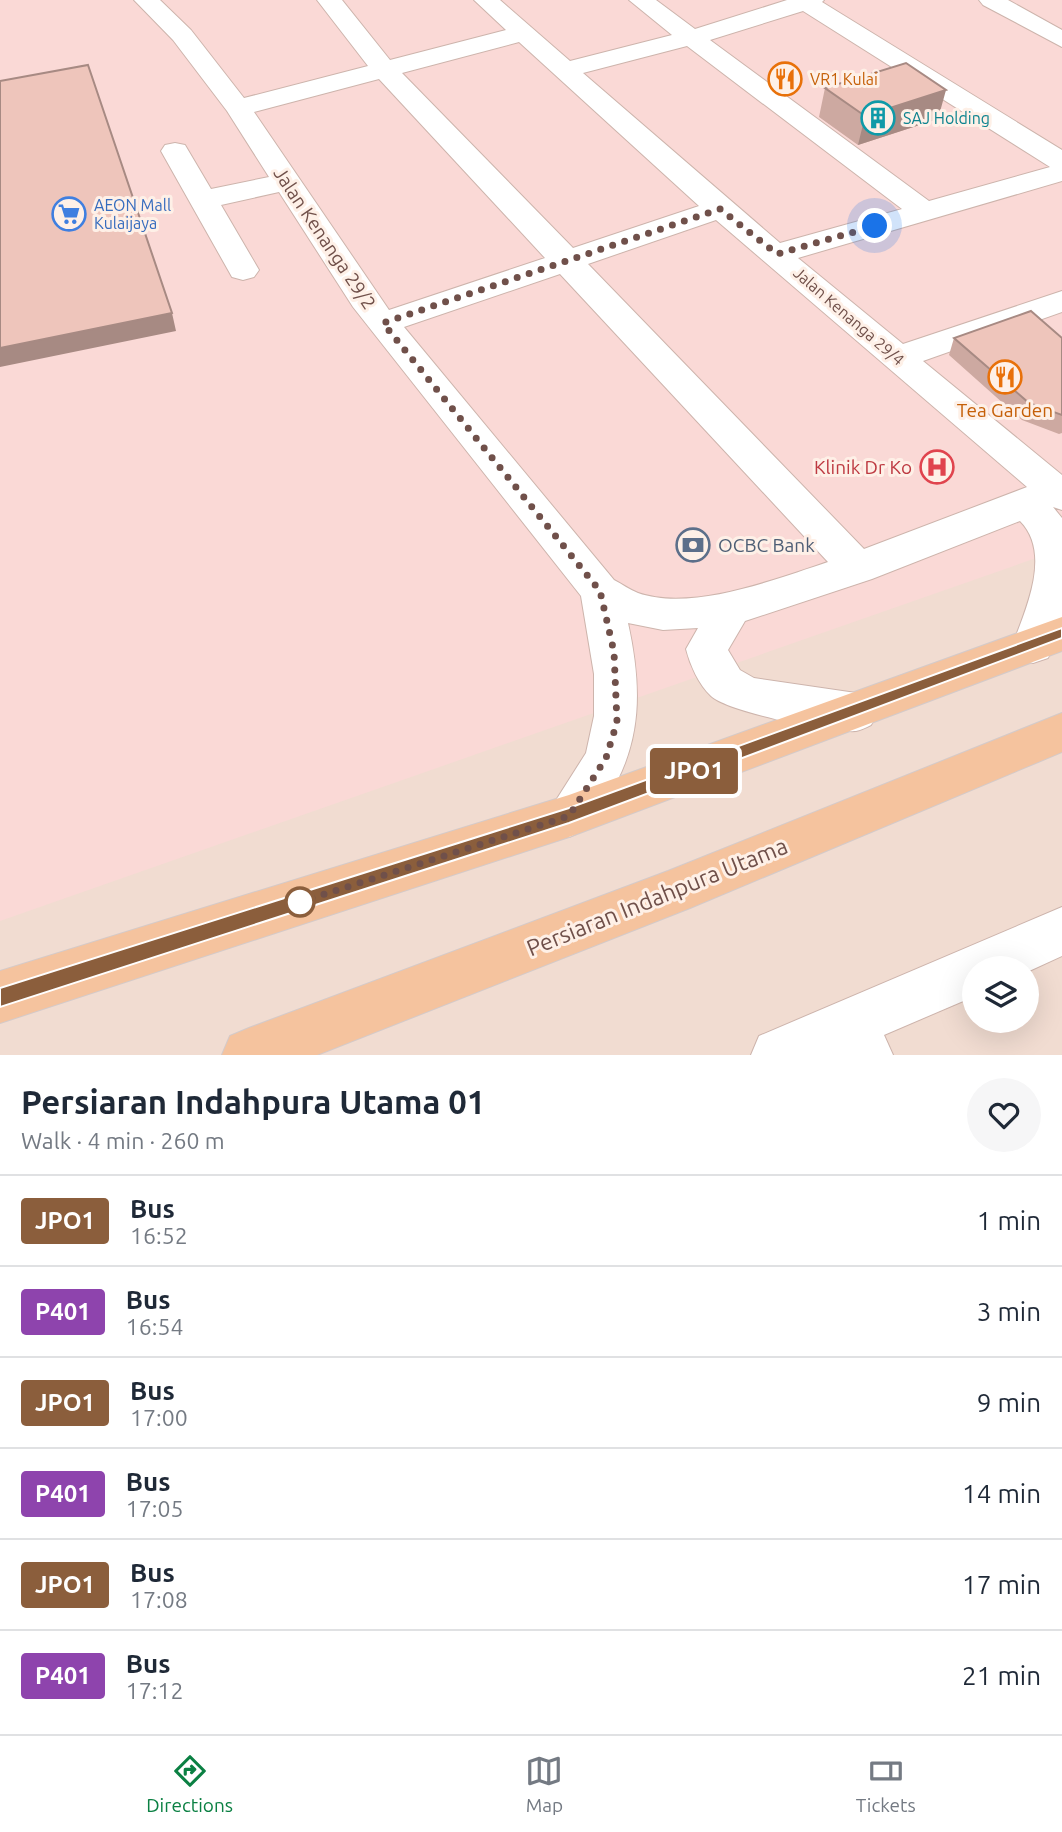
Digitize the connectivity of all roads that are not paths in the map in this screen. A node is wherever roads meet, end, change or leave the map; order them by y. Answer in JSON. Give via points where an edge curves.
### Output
{"nodes":[{"id":1,"x":146,"y":0,"type":"edge"},
{"id":2,"x":163,"y":0,"type":"edge"},
{"id":3,"x":329,"y":0,"type":"edge"},
{"id":4,"x":486,"y":0,"type":"edge"},
{"id":5,"x":641,"y":0,"type":"edge"},
{"id":6,"x":991,"y":0,"type":"edge"},
{"id":7,"x":806,"y":1,"type":"edge"},
{"id":8,"x":525,"y":33,"type":"junction"},
{"id":9,"x":182,"y":35,"type":"junction"},
{"id":10,"x":691,"y":38,"type":"junction"},
{"id":11,"x":1062,"y":40,"type":"edge"},
{"id":12,"x":384,"y":69,"type":"junction"},
{"id":13,"x":565,"y":70,"type":"junction"},
{"id":14,"x":238,"y":108,"type":"junction"},
{"id":15,"x":175,"y":151,"type":"dead end"},
{"id":16,"x":1062,"y":162,"type":"edge"},
{"id":17,"x":1062,"y":172,"type":"edge"},
{"id":18,"x":286,"y":181,"type":"junction"},
{"id":19,"x":203,"y":200,"type":"junction"},
{"id":20,"x":720,"y":209,"type":"junction"},
{"id":21,"x":924,"y":211,"type":"junction"},
{"id":22,"x":777,"y":254,"type":"junction"},
{"id":23,"x":568,"y":261,"type":"junction"},
{"id":24,"x":243,"y":270,"type":"dead end"},
{"id":25,"x":1062,"y":301,"type":"edge"},
{"id":26,"x":383,"y":323,"type":"junction"},
{"id":27,"x":897,"y":358,"type":"junction"},
{"id":28,"x":1051,"y":495,"type":"edge"},
{"id":29,"x":858,"y":568,"type":"junction"},
{"id":30,"x":600,"y":591,"type":"junction"},
{"id":31,"x":731,"y":609,"type":"junction"},
{"id":32,"x":1047,"y":640,"type":"edge"},
{"id":33,"x":856,"y":712,"type":"junction"},
{"id":34,"x":1062,"y":732,"type":"edge"},
{"id":35,"x":569,"y":816,"type":"junction"},
{"id":36,"x":1062,"y":931,"type":"edge"},
{"id":37,"x":1006,"y":956,"type":"edge"},
{"id":38,"x":962,"y":978,"type":"edge"},
{"id":39,"x":0,"y":997,"type":"edge"},
{"id":40,"x":858,"y":1040,"type":"edge"},
{"id":41,"x":249,"y":1055,"type":"edge"},
{"id":42,"x":778,"y":1055,"type":"edge"}],
"edges":[{"from":1,"to":9,"type":"street","name":"Jalan Kenanga 29/2"},
{"from":2,"to":9,"type":"street","name":"Jalan Kenanga 29/2"},
{"from":3,"to":12,"type":"street"},
{"from":4,"to":8,"type":"street","name":"Jalan Kenanga 29/4"},
{"from":5,"to":10,"type":"street"},
{"from":6,"to":11,"type":"street"},
{"from":7,"to":10,"type":"street"},
{"from":7,"to":16,"type":"street"},
{"from":8,"to":12,"type":"street"},
{"from":8,"to":13,"type":"street","name":"Jalan Kenanga 29/4"},
{"from":9,"to":14,"type":"street","name":"Jalan Kenanga 29/2"},
{"from":10,"to":13,"type":"street"},
{"from":10,"to":21,"type":"street"},
{"from":12,"to":14,"type":"street"},
{"from":12,"to":23,"type":"street"},
{"from":13,"to":20,"type":"street","name":"Jalan Kenanga 29/4"},
{"from":14,"to":18,"type":"street","name":"Jalan Kenanga 29/2"},
{"from":15,"to":19,"type":"street"},
{"from":17,"to":21,"type":"street"},
{"from":18,"to":19,"type":"street"},
{"from":18,"to":26,"type":"street","name":"Jalan Kenanga 29/2"},
{"from":19,"to":24,"type":"street"},
{"from":20,"to":22,"type":"street","name":"Jalan Kenanga 29/4"},
{"from":20,"to":23,"type":"street"},
{"from":21,"to":22,"type":"street"},
{"from":22,"to":27,"type":"street","name":"Jalan Kenanga 29/4"},
{"from":23,"to":26,"type":"street"},
{"from":23,"to":29,"type":"street"},
{"from":25,"to":27,"type":"street"},
{"from":26,"to":30,"type":"street","name":"Jalan Kenanga 29/2"},
{"from":27,"to":28,"type":"street","name":"Jalan Kenanga 29/4"},
{"from":28,"to":29,"type":"street","name":"Jalan Kenanga 29/2"},
{"from":28,"to":32,"type":"street","name":"Jalan Kenanga 29/4","via":[[1057,561]]},
{"from":29,"to":31,"type":"street","name":"Jalan Kenanga 29/2"},
{"from":30,"to":31,"type":"street","name":"Jalan Kenanga 29/2","via":[[628,607],[663,614]]},
{"from":30,"to":35,"type":"street","via":[[614,652],[617,722],[606,758]]},
{"from":31,"to":33,"type":"street","via":[[707,649],[710,662],[728,686]]},
{"from":32,"to":33,"type":"main road"},
{"from":33,"to":35,"type":"main road"},
{"from":34,"to":41,"type":"main road","name":"Persiaran Indahpura Utama","via":[[673,892]]},
{"from":35,"to":39,"type":"main road"},
{"from":36,"to":37,"type":"street"},
{"from":38,"to":40,"type":"street"},
{"from":40,"to":42,"type":"street"}]}
